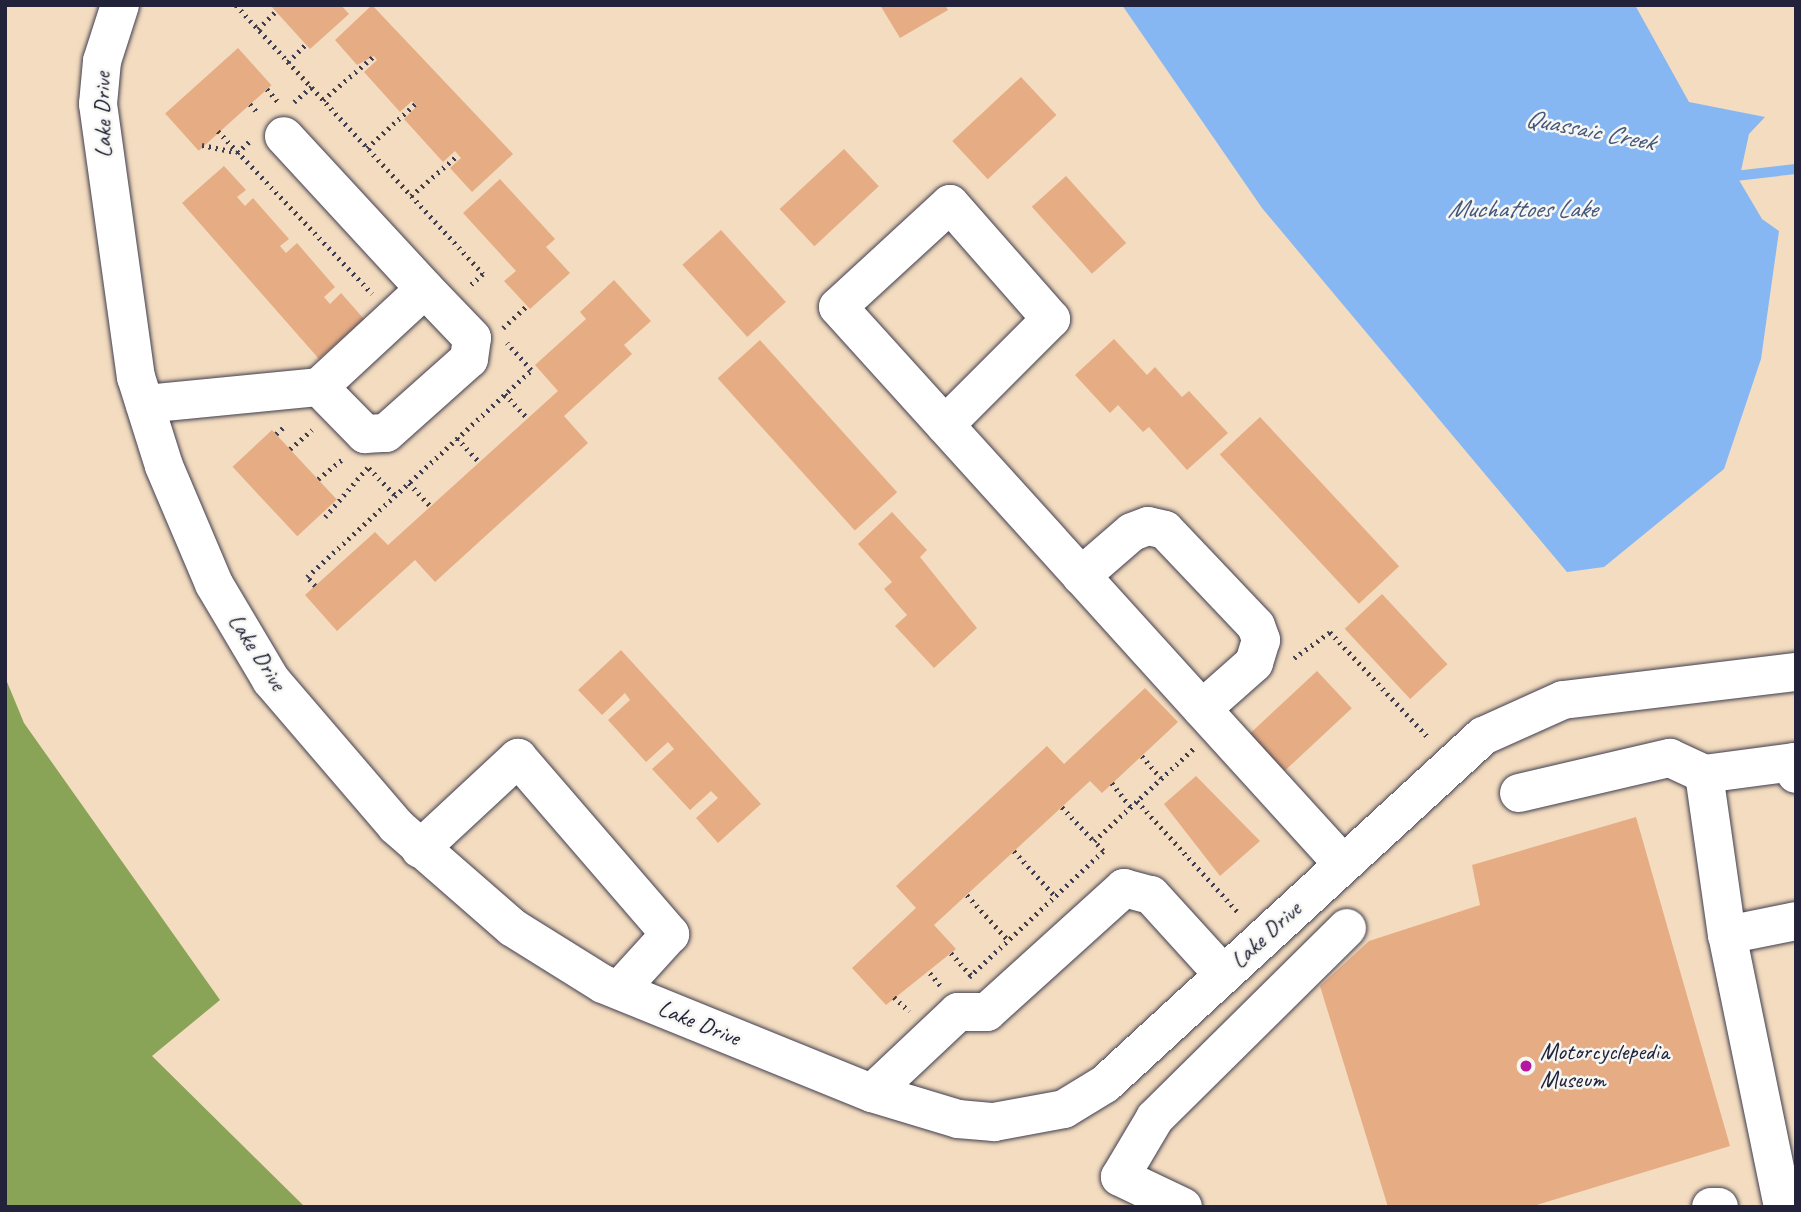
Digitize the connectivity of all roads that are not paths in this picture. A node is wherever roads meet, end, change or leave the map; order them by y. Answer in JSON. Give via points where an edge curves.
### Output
{"nodes":[{"id":1,"x":120,"y":5,"type":"edge"},
{"id":2,"x":285,"y":123,"type":"road end"},
{"id":3,"x":425,"y":289,"type":"junction"},
{"id":4,"x":145,"y":404,"type":"junction"},
{"id":5,"x":321,"y":404,"type":"junction"},
{"id":6,"x":944,"y":425,"type":"junction"},
{"id":7,"x":1082,"y":576,"type":"junction"},
{"id":8,"x":1796,"y":672,"type":"edge"},
{"id":9,"x":1210,"y":717,"type":"junction"},
{"id":10,"x":1704,"y":774,"type":"junction"},
{"id":11,"x":1796,"y":774,"type":"edge"},
{"id":12,"x":1519,"y":793,"type":"dead end"},
{"id":13,"x":419,"y":849,"type":"junction"},
{"id":14,"x":1342,"y":863,"type":"junction"},
{"id":15,"x":1796,"y":921,"type":"edge"},
{"id":16,"x":1347,"y":928,"type":"dead end"},
{"id":17,"x":1727,"y":935,"type":"junction"},
{"id":18,"x":1223,"y":974,"type":"junction"},
{"id":19,"x":619,"y":990,"type":"junction"},
{"id":20,"x":872,"y":1093,"type":"junction"},
{"id":21,"x":1183,"y":1207,"type":"edge"},
{"id":22,"x":1711,"y":1207,"type":"edge"},
{"id":23,"x":1719,"y":1207,"type":"edge"},
{"id":24,"x":1783,"y":1207,"type":"edge"}],
"edges":[{"from":1,"to":4,"type":"street","name":"Lake Drive","via":[[102,61],[98,104]]},
{"from":2,"to":3,"type":"street"},
{"from":3,"to":5,"type":"street"},
{"from":3,"to":5,"type":"street","via":[[472,338],[469,359],[386,433],[365,434]]},
{"from":4,"to":5,"type":"street"},
{"from":4,"to":13,"type":"street","name":"Lake Drive","via":[[215,584],[271,680]]},
{"from":6,"to":6,"type":"street","via":[[838,307],[950,204],[1051,318]]},
{"from":6,"to":7,"type":"street"},
{"from":7,"to":9,"type":"street"},
{"from":7,"to":9,"type":"street","via":[[1132,532],[1148,526],[1165,530],[1256,626],[1261,640],[1254,663]]},
{"from":8,"to":14,"type":"street","name":"Lake Drive","via":[[1563,700],[1524,714],[1483,736]]},
{"from":9,"to":14,"type":"street"},
{"from":10,"to":11,"type":"street","via":[[1794,762]]},
{"from":10,"to":12,"type":"street","via":[[1670,758]]},
{"from":10,"to":17,"type":"street"},
{"from":13,"to":19,"type":"street","name":"Lake Drive","via":[[513,928]]},
{"from":13,"to":19,"type":"street","via":[[518,758],[670,934]]},
{"from":14,"to":18,"type":"street","name":"Lake Drive"},
{"from":15,"to":17,"type":"street"},
{"from":16,"to":21,"type":"street","via":[[1155,1118],[1120,1177]]},
{"from":17,"to":24,"type":"street"},
{"from":18,"to":20,"type":"street","name":"Lake Drive","via":[[1105,1084],[1064,1109],[994,1122],[958,1119]]},
{"from":18,"to":20,"type":"street","via":[[1151,895],[1125,888],[987,1012],[958,1012]]},
{"from":19,"to":20,"type":"street","name":"Lake Drive"},
{"from":22,"to":23,"type":"street"}]}
